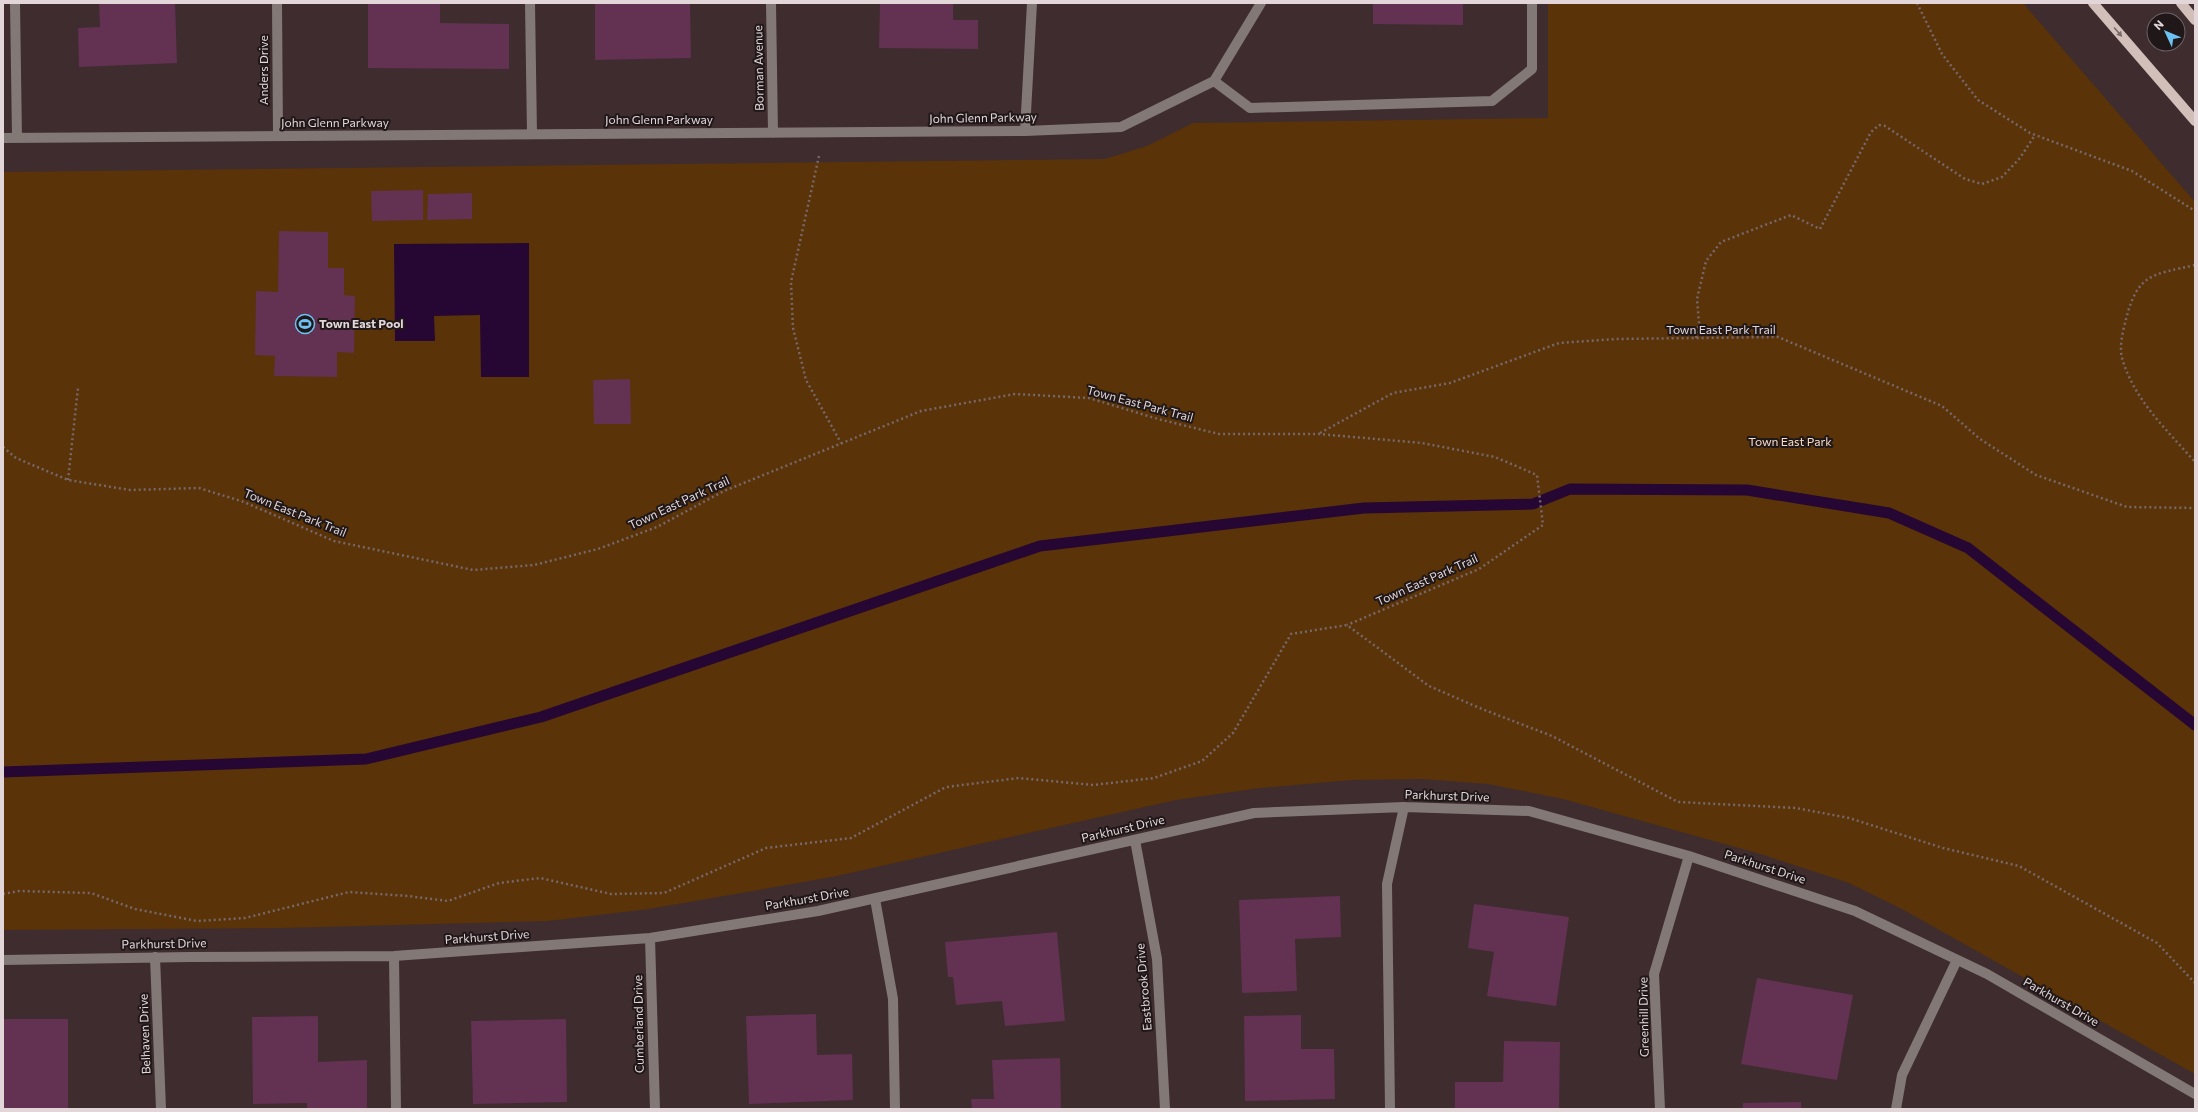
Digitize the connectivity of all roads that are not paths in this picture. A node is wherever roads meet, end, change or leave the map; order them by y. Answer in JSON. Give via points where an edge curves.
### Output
{"nodes":[{"id":1,"x":15,"y":3,"type":"edge"},
{"id":2,"x":277,"y":3,"type":"edge"},
{"id":3,"x":530,"y":3,"type":"edge"},
{"id":4,"x":771,"y":3,"type":"edge"},
{"id":5,"x":1032,"y":3,"type":"edge"},
{"id":6,"x":1261,"y":3,"type":"edge"},
{"id":7,"x":1532,"y":3,"type":"edge"},
{"id":8,"x":2093,"y":3,"type":"edge"},
{"id":9,"x":2181,"y":3,"type":"edge"},
{"id":10,"x":2195,"y":20,"type":"edge"},
{"id":11,"x":1214,"y":81,"type":"junction"},
{"id":12,"x":2195,"y":121,"type":"edge"},
{"id":13,"x":1025,"y":131,"type":"junction"},
{"id":14,"x":773,"y":133,"type":"junction"},
{"id":15,"x":532,"y":134,"type":"junction"},
{"id":16,"x":278,"y":136,"type":"junction"},
{"id":17,"x":3,"y":138,"type":"edge"},
{"id":18,"x":17,"y":138,"type":"junction"},
{"id":19,"x":1404,"y":807,"type":"junction"},
{"id":20,"x":1135,"y":840,"type":"junction"},
{"id":21,"x":1689,"y":856,"type":"junction"},
{"id":22,"x":875,"y":899,"type":"junction"},
{"id":23,"x":650,"y":938,"type":"junction"},
{"id":24,"x":394,"y":956,"type":"junction"},
{"id":25,"x":155,"y":957,"type":"junction"},
{"id":26,"x":3,"y":960,"type":"edge"},
{"id":27,"x":1957,"y":960,"type":"junction"},
{"id":28,"x":2195,"y":1094,"type":"edge"},
{"id":29,"x":162,"y":1109,"type":"edge"},
{"id":30,"x":396,"y":1109,"type":"edge"},
{"id":31,"x":655,"y":1109,"type":"edge"},
{"id":32,"x":895,"y":1109,"type":"edge"},
{"id":33,"x":1165,"y":1109,"type":"edge"},
{"id":34,"x":1390,"y":1109,"type":"edge"},
{"id":35,"x":1660,"y":1109,"type":"edge"},
{"id":36,"x":1896,"y":1109,"type":"edge"}],
"edges":[{"from":1,"to":18,"type":"street"},
{"from":2,"to":16,"type":"street","name":"Anders Drive"},
{"from":3,"to":15,"type":"street"},
{"from":4,"to":14,"type":"street","name":"Borman Avenue"},
{"from":5,"to":13,"type":"street"},
{"from":6,"to":11,"type":"street"},
{"from":7,"to":11,"type":"street","via":[[1532,69],[1492,101],[1250,108]]},
{"from":8,"to":12,"type":"main road","one_way":true},
{"from":9,"to":10,"type":"main road"},
{"from":11,"to":13,"type":"street","name":"John Glenn Parkway","via":[[1121,127]]},
{"from":13,"to":14,"type":"street","name":"John Glenn Parkway"},
{"from":14,"to":15,"type":"street","name":"John Glenn Parkway"},
{"from":15,"to":16,"type":"street","name":"John Glenn Parkway"},
{"from":16,"to":18,"type":"street","name":"John Glenn Parkway"},
{"from":17,"to":18,"type":"street","name":"John Glenn Parkway"},
{"from":19,"to":20,"type":"street","name":"Parkhurst Drive","via":[[1254,813]]},
{"from":19,"to":21,"type":"street","name":"Parkhurst Drive","via":[[1528,811]]},
{"from":19,"to":34,"type":"street","via":[[1387,884]]},
{"from":20,"to":22,"type":"street","name":"Parkhurst Drive"},
{"from":20,"to":33,"type":"street","name":"Eastbrook Drive","via":[[1157,959]]},
{"from":21,"to":27,"type":"street","name":"Parkhurst Drive","via":[[1855,911]]},
{"from":21,"to":35,"type":"street","name":"Greenhill Drive","via":[[1654,974]]},
{"from":22,"to":23,"type":"street","name":"Parkhurst Drive","via":[[818,911]]},
{"from":22,"to":32,"type":"street","via":[[893,998]]},
{"from":23,"to":24,"type":"street","name":"Parkhurst Drive"},
{"from":23,"to":31,"type":"street","name":"Cumberland Drive"},
{"from":24,"to":25,"type":"street","name":"Parkhurst Drive"},
{"from":24,"to":30,"type":"street"},
{"from":25,"to":26,"type":"street","name":"Parkhurst Drive"},
{"from":25,"to":29,"type":"street","name":"Belhaven Drive"},
{"from":27,"to":28,"type":"street","name":"Parkhurst Drive","via":[[1987,974]]},
{"from":27,"to":36,"type":"street","via":[[1902,1075]]}]}
